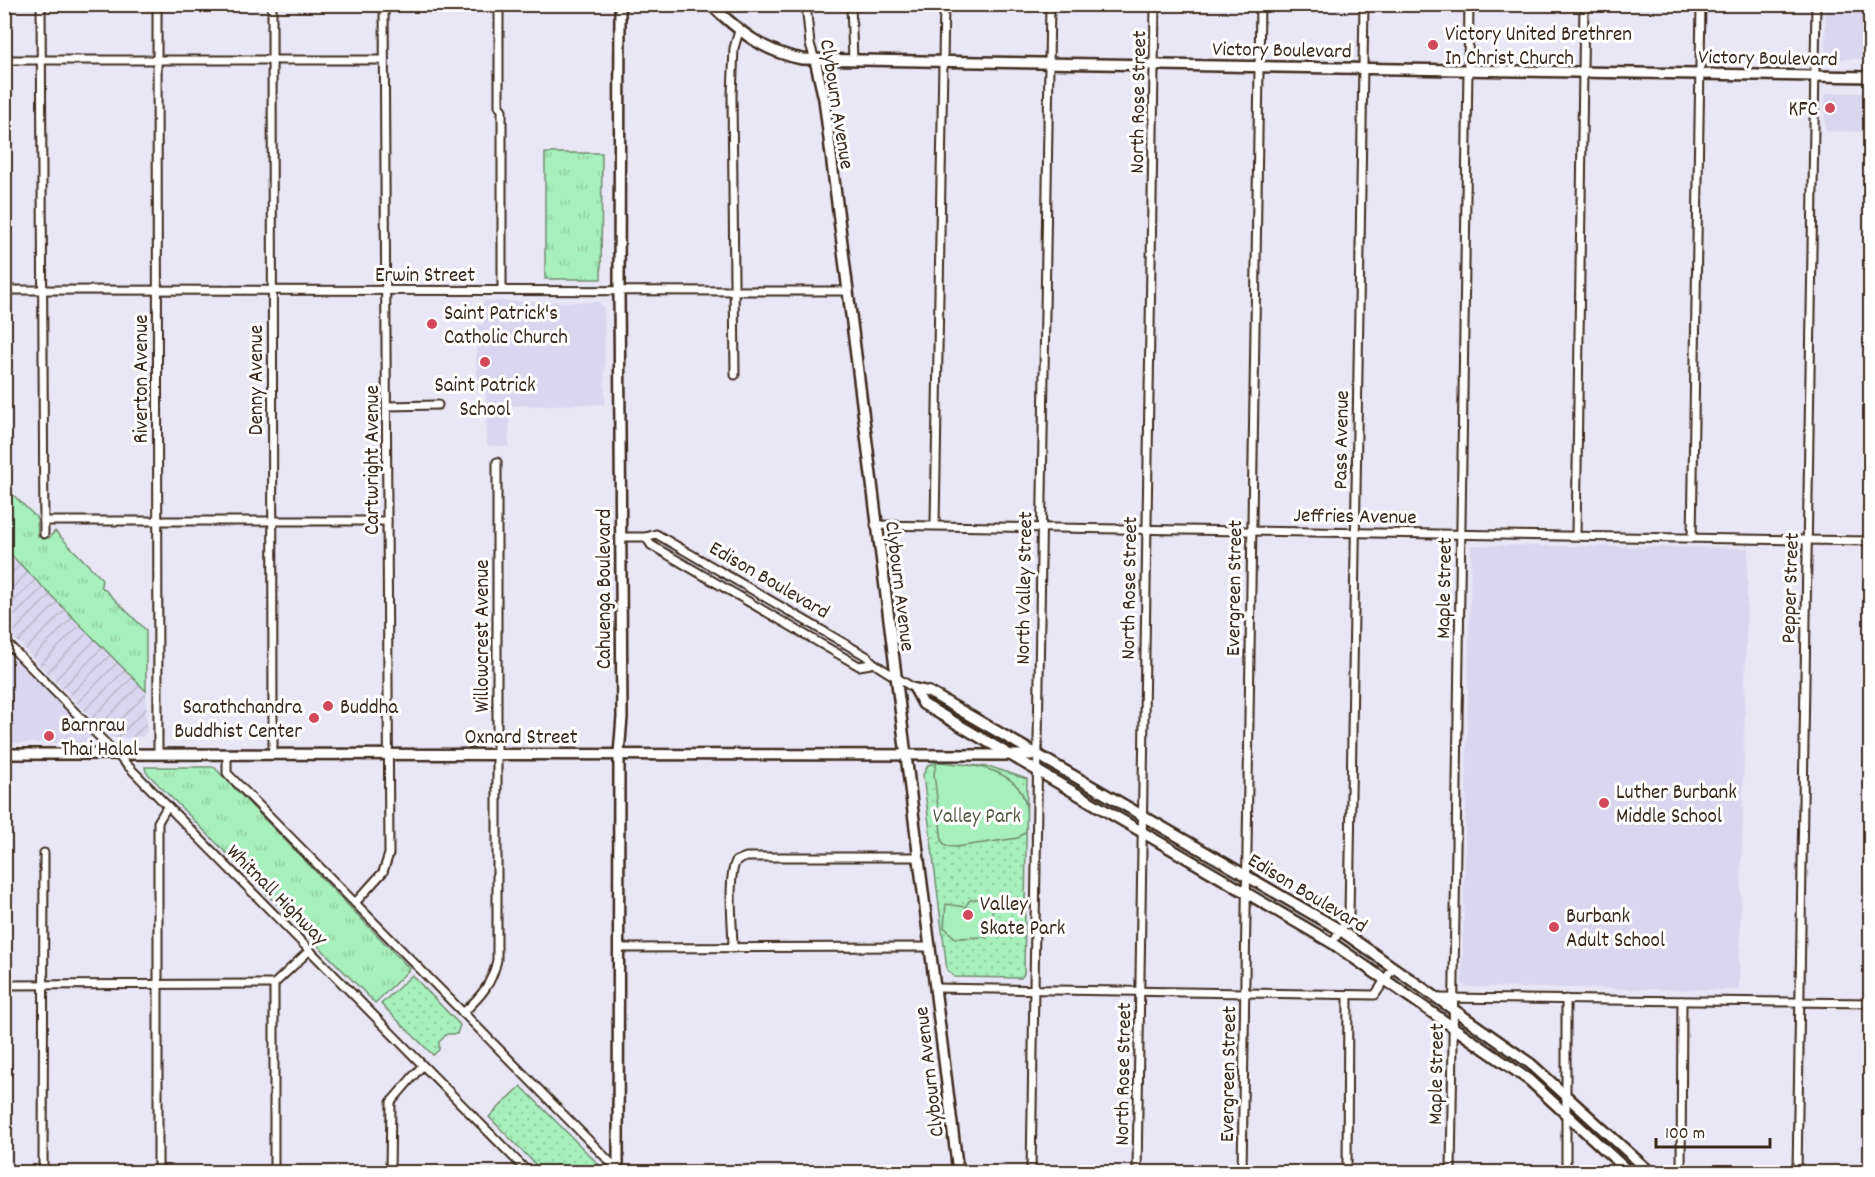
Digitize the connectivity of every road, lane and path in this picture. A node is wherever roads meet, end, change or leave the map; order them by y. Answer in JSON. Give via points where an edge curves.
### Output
{"nodes":[{"id":1,"x":41,"y":4,"type":"edge"},
{"id":2,"x":157,"y":4,"type":"edge"},
{"id":3,"x":272,"y":4,"type":"edge"},
{"id":4,"x":384,"y":4,"type":"edge"},
{"id":5,"x":499,"y":4,"type":"edge"},
{"id":6,"x":620,"y":4,"type":"edge"},
{"id":7,"x":710,"y":4,"type":"edge"},
{"id":8,"x":806,"y":4,"type":"edge"},
{"id":9,"x":851,"y":4,"type":"edge"},
{"id":10,"x":944,"y":4,"type":"edge"},
{"id":11,"x":1050,"y":4,"type":"edge"},
{"id":12,"x":1155,"y":4,"type":"edge"},
{"id":13,"x":1260,"y":4,"type":"edge"},
{"id":14,"x":1364,"y":4,"type":"edge"},
{"id":15,"x":1469,"y":4,"type":"edge"},
{"id":16,"x":1584,"y":4,"type":"edge"},
{"id":17,"x":1701,"y":4,"type":"edge"},
{"id":18,"x":1816,"y":4,"type":"edge"},
{"id":19,"x":739,"y":31,"type":"junction"},
{"id":20,"x":4,"y":60,"type":"edge"},
{"id":21,"x":41,"y":60,"type":"junction"},
{"id":22,"x":384,"y":60,"type":"junction"},
{"id":23,"x":815,"y":60,"type":"junction"},
{"id":24,"x":853,"y":60,"type":"junction"},
{"id":25,"x":157,"y":61,"type":"junction"},
{"id":26,"x":272,"y":61,"type":"junction"},
{"id":27,"x":942,"y":61,"type":"junction"},
{"id":28,"x":1049,"y":63,"type":"junction"},
{"id":29,"x":1154,"y":65,"type":"junction"},
{"id":30,"x":1259,"y":67,"type":"junction"},
{"id":31,"x":1364,"y":68,"type":"junction"},
{"id":32,"x":1468,"y":70,"type":"junction"},
{"id":33,"x":1584,"y":72,"type":"junction"},
{"id":34,"x":1699,"y":74,"type":"junction"},
{"id":35,"x":1815,"y":76,"type":"junction"},
{"id":36,"x":1870,"y":77,"type":"edge"},
{"id":37,"x":4,"y":290,"type":"edge"},
{"id":38,"x":44,"y":290,"type":"junction"},
{"id":39,"x":157,"y":290,"type":"junction"},
{"id":40,"x":272,"y":290,"type":"junction"},
{"id":41,"x":502,"y":290,"type":"junction"},
{"id":42,"x":386,"y":291,"type":"junction"},
{"id":43,"x":619,"y":291,"type":"junction"},
{"id":44,"x":732,"y":291,"type":"junction"},
{"id":45,"x":846,"y":291,"type":"junction"},
{"id":46,"x":735,"y":375,"type":"dead end"},
{"id":47,"x":438,"y":405,"type":"dead end"},
{"id":48,"x":387,"y":406,"type":"junction"},
{"id":49,"x":497,"y":462,"type":"dead end"},
{"id":50,"x":44,"y":521,"type":"junction"},
{"id":51,"x":387,"y":521,"type":"junction"},
{"id":52,"x":156,"y":522,"type":"junction"},
{"id":53,"x":272,"y":522,"type":"junction"},
{"id":54,"x":875,"y":525,"type":"junction"},
{"id":55,"x":935,"y":525,"type":"junction"},
{"id":56,"x":1040,"y":526,"type":"junction"},
{"id":57,"x":1145,"y":528,"type":"junction"},
{"id":58,"x":1250,"y":530,"type":"junction"},
{"id":59,"x":1354,"y":531,"type":"junction"},
{"id":60,"x":44,"y":534,"type":"dead end"},
{"id":61,"x":1461,"y":534,"type":"junction"},
{"id":62,"x":1576,"y":535,"type":"junction"},
{"id":63,"x":621,"y":537,"type":"junction"},
{"id":64,"x":646,"y":537,"type":"junction"},
{"id":65,"x":1692,"y":538,"type":"junction"},
{"id":66,"x":1807,"y":540,"type":"junction"},
{"id":67,"x":1870,"y":541,"type":"edge"},
{"id":68,"x":4,"y":640,"type":"edge"},
{"id":69,"x":871,"y":664,"type":"junction"},
{"id":70,"x":895,"y":674,"type":"junction"},
{"id":71,"x":915,"y":689,"type":"junction"},
{"id":72,"x":4,"y":754,"type":"edge"},
{"id":73,"x":118,"y":754,"type":"junction"},
{"id":74,"x":158,"y":754,"type":"junction"},
{"id":75,"x":227,"y":754,"type":"junction"},
{"id":76,"x":273,"y":754,"type":"junction"},
{"id":77,"x":388,"y":754,"type":"junction"},
{"id":78,"x":497,"y":754,"type":"junction"},
{"id":79,"x":619,"y":754,"type":"junction"},
{"id":80,"x":906,"y":754,"type":"junction"},
{"id":81,"x":1009,"y":755,"type":"junction"},
{"id":82,"x":1037,"y":755,"type":"junction"},
{"id":83,"x":1037,"y":771,"type":"junction"},
{"id":84,"x":167,"y":807,"type":"junction"},
{"id":85,"x":1141,"y":816,"type":"junction"},
{"id":86,"x":1141,"y":831,"type":"junction"},
{"id":87,"x":44,"y":853,"type":"dead end"},
{"id":88,"x":919,"y":857,"type":"junction"},
{"id":89,"x":1247,"y":875,"type":"junction"},
{"id":90,"x":1246,"y":893,"type":"junction"},
{"id":91,"x":355,"y":903,"type":"junction"},
{"id":92,"x":1340,"y":930,"type":"junction"},
{"id":93,"x":1332,"y":943,"type":"junction"},
{"id":94,"x":931,"y":947,"type":"junction"},
{"id":95,"x":619,"y":948,"type":"junction"},
{"id":96,"x":733,"y":948,"type":"junction"},
{"id":97,"x":310,"y":950,"type":"junction"},
{"id":98,"x":1393,"y":968,"type":"junction"},
{"id":99,"x":1385,"y":980,"type":"junction"},
{"id":100,"x":274,"y":984,"type":"junction"},
{"id":101,"x":4,"y":985,"type":"edge"},
{"id":102,"x":44,"y":985,"type":"junction"},
{"id":103,"x":159,"y":985,"type":"junction"},
{"id":104,"x":935,"y":988,"type":"junction"},
{"id":105,"x":1034,"y":989,"type":"junction"},
{"id":106,"x":1140,"y":992,"type":"junction"},
{"id":107,"x":1245,"y":993,"type":"junction"},
{"id":108,"x":1348,"y":995,"type":"junction"},
{"id":109,"x":1452,"y":997,"type":"junction"},
{"id":110,"x":1437,"y":998,"type":"junction"},
{"id":111,"x":1566,"y":999,"type":"junction"},
{"id":112,"x":1682,"y":1001,"type":"junction"},
{"id":113,"x":1799,"y":1003,"type":"junction"},
{"id":114,"x":1870,"y":1003,"type":"edge"},
{"id":115,"x":1453,"y":1009,"type":"junction"},
{"id":116,"x":463,"y":1013,"type":"junction"},
{"id":117,"x":1453,"y":1026,"type":"junction"},
{"id":118,"x":422,"y":1066,"type":"junction"},
{"id":119,"x":1566,"y":1095,"type":"junction"},
{"id":120,"x":1566,"y":1112,"type":"junction"},
{"id":121,"x":619,"y":1172,"type":"edge"},
{"id":122,"x":43,"y":1173,"type":"edge"},
{"id":123,"x":158,"y":1173,"type":"edge"},
{"id":124,"x":274,"y":1173,"type":"edge"},
{"id":125,"x":390,"y":1173,"type":"edge"},
{"id":126,"x":528,"y":1173,"type":"edge"},
{"id":127,"x":958,"y":1173,"type":"edge"},
{"id":128,"x":1031,"y":1173,"type":"edge"},
{"id":129,"x":1137,"y":1173,"type":"edge"},
{"id":130,"x":1242,"y":1173,"type":"edge"},
{"id":131,"x":1347,"y":1173,"type":"edge"},
{"id":132,"x":1451,"y":1173,"type":"edge"},
{"id":133,"x":1566,"y":1173,"type":"edge"},
{"id":134,"x":1629,"y":1173,"type":"edge"},
{"id":135,"x":1650,"y":1173,"type":"edge"},
{"id":136,"x":1681,"y":1173,"type":"edge"},
{"id":137,"x":1797,"y":1173,"type":"edge"}],
"edges":[{"from":1,"to":21,"type":"street"},
{"from":2,"to":25,"type":"street","name":"Riverton Avenue"},
{"from":3,"to":26,"type":"street","name":"Denny Avenue"},
{"from":4,"to":22,"type":"street","name":"Cartwright Avenue"},
{"from":5,"to":41,"type":"street"},
{"from":6,"to":43,"type":"main road","name":"Cahuenga Boulevard"},
{"from":7,"to":19,"type":"main road","name":"Victory Boulevard"},
{"from":8,"to":23,"type":"street","name":"Clybourn Avenue"},
{"from":9,"to":24,"type":"street"},
{"from":10,"to":27,"type":"street"},
{"from":11,"to":28,"type":"street","name":"North Valley Street"},
{"from":12,"to":29,"type":"street","name":"North Rose Street"},
{"from":13,"to":30,"type":"street","name":"Evergreen Street"},
{"from":14,"to":31,"type":"street","name":"Pass Avenue"},
{"from":15,"to":32,"type":"street","name":"Maple Street"},
{"from":16,"to":33,"type":"street"},
{"from":17,"to":34,"type":"street"},
{"from":18,"to":35,"type":"street","name":"Pepper Street"},
{"from":19,"to":23,"type":"main road","name":"Victory Boulevard","via":[[771,50]]},
{"from":19,"to":44,"type":"street","via":[[734,48],[732,94]]},
{"from":20,"to":21,"type":"street"},
{"from":21,"to":25,"type":"street"},
{"from":21,"to":38,"type":"street"},
{"from":22,"to":26,"type":"street"},
{"from":22,"to":42,"type":"street","name":"Cartwright Avenue"},
{"from":23,"to":24,"type":"main road","name":"Victory Boulevard"},
{"from":23,"to":45,"type":"main road","name":"Clybourn Avenue","via":[[822,89]]},
{"from":24,"to":27,"type":"main road","name":"Victory Boulevard"},
{"from":25,"to":26,"type":"street"},
{"from":25,"to":39,"type":"street","name":"Riverton Avenue"},
{"from":26,"to":40,"type":"street","name":"Denny Avenue"},
{"from":27,"to":28,"type":"main road","name":"Victory Boulevard"},
{"from":27,"to":55,"type":"street"},
{"from":28,"to":29,"type":"main road","name":"Victory Boulevard"},
{"from":28,"to":56,"type":"street","name":"North Valley Street"},
{"from":29,"to":30,"type":"main road","name":"Victory Boulevard"},
{"from":29,"to":57,"type":"street","name":"North Rose Street"},
{"from":30,"to":31,"type":"main road","name":"Victory Boulevard"},
{"from":30,"to":58,"type":"street","name":"Evergreen Street"},
{"from":31,"to":32,"type":"main road","name":"Victory Boulevard"},
{"from":31,"to":59,"type":"street","name":"Pass Avenue"},
{"from":32,"to":33,"type":"main road","name":"Victory Boulevard"},
{"from":32,"to":61,"type":"street","name":"Maple Street"},
{"from":33,"to":34,"type":"main road","name":"Victory Boulevard"},
{"from":33,"to":62,"type":"street"},
{"from":34,"to":35,"type":"main road","name":"Victory Boulevard"},
{"from":34,"to":65,"type":"street"},
{"from":35,"to":36,"type":"main road","name":"Victory Boulevard"},
{"from":35,"to":66,"type":"street","name":"Pepper Street"},
{"from":37,"to":38,"type":"street","name":"Erwin Street"},
{"from":38,"to":39,"type":"street","name":"Erwin Street"},
{"from":38,"to":50,"type":"street"},
{"from":39,"to":40,"type":"street","name":"Erwin Street"},
{"from":39,"to":52,"type":"street","name":"Riverton Avenue"},
{"from":40,"to":42,"type":"street","name":"Erwin Street"},
{"from":40,"to":53,"type":"street","name":"Denny Avenue"},
{"from":41,"to":42,"type":"street","name":"Erwin Street"},
{"from":41,"to":43,"type":"street","name":"Erwin Street"},
{"from":42,"to":48,"type":"street","name":"Cartwright Avenue"},
{"from":43,"to":44,"type":"street","name":"Erwin Street"},
{"from":43,"to":63,"type":"main road","name":"Cahuenga Boulevard"},
{"from":44,"to":45,"type":"street","name":"Erwin Street"},
{"from":44,"to":46,"type":"street"},
{"from":45,"to":54,"type":"main road","name":"Clybourn Avenue"},
{"from":47,"to":48,"type":"street"},
{"from":48,"to":51,"type":"street","name":"Cartwright Avenue"},
{"from":49,"to":78,"type":"street","name":"Willowcrest Avenue"},
{"from":50,"to":52,"type":"street"},
{"from":50,"to":60,"type":"street"},
{"from":51,"to":53,"type":"street"},
{"from":51,"to":77,"type":"street","name":"Cartwright Avenue"},
{"from":52,"to":53,"type":"street"},
{"from":52,"to":74,"type":"street","name":"Riverton Avenue"},
{"from":53,"to":76,"type":"street","name":"Denny Avenue"},
{"from":54,"to":55,"type":"street","name":"Jeffries Avenue"},
{"from":54,"to":70,"type":"main road","name":"Clybourn Avenue"},
{"from":55,"to":56,"type":"street","name":"Jeffries Avenue"},
{"from":56,"to":57,"type":"street","name":"Jeffries Avenue"},
{"from":56,"to":82,"type":"street","name":"North Valley Street"},
{"from":57,"to":58,"type":"street","name":"Jeffries Avenue"},
{"from":57,"to":85,"type":"street","name":"North Rose Street"},
{"from":58,"to":59,"type":"street","name":"Jeffries Avenue"},
{"from":58,"to":89,"type":"street","name":"Evergreen Street"},
{"from":59,"to":61,"type":"street","name":"Jeffries Avenue"},
{"from":59,"to":92,"type":"street","name":"Pass Avenue","via":[[1349,917]]},
{"from":61,"to":62,"type":"street","name":"Jeffries Avenue"},
{"from":61,"to":109,"type":"street","name":"Maple Street"},
{"from":62,"to":65,"type":"street","name":"Jeffries Avenue"},
{"from":63,"to":64,"type":"street","name":"Edison Boulevard"},
{"from":63,"to":79,"type":"main road","name":"Cahuenga Boulevard"},
{"from":64,"to":69,"type":"street","name":"Edison Boulevard","via":[[651,544],[859,666]]},
{"from":64,"to":69,"type":"street","name":"Edison Boulevard","via":[[656,534],[868,657]]},
{"from":65,"to":66,"type":"street","name":"Jeffries Avenue"},
{"from":66,"to":67,"type":"street","name":"Jeffries Avenue"},
{"from":66,"to":113,"type":"street","name":"Pepper Street"},
{"from":68,"to":73,"type":"street","name":"Whitnall Highway"},
{"from":69,"to":70,"type":"street","name":"Edison Boulevard"},
{"from":70,"to":71,"type":"street","name":"Edison Boulevard"},
{"from":70,"to":80,"type":"main road","name":"Clybourn Avenue"},
{"from":71,"to":81,"type":"main road","name":"Edison Boulevard","via":[[923,704]]},
{"from":71,"to":82,"type":"main road","name":"Edison Boulevard","via":[[929,692]]},
{"from":72,"to":73,"type":"main road","name":"Oxnard Street"},
{"from":73,"to":74,"type":"main road","name":"Oxnard Street"},
{"from":73,"to":84,"type":"street","name":"Whitnall Highway"},
{"from":74,"to":75,"type":"main road","name":"Oxnard Street"},
{"from":75,"to":76,"type":"main road","name":"Oxnard Street"},
{"from":75,"to":91,"type":"street","via":[[227,773]]},
{"from":76,"to":77,"type":"main road","name":"Oxnard Street"},
{"from":77,"to":78,"type":"main road","name":"Oxnard Street"},
{"from":77,"to":91,"type":"street","name":"Cartwright Avenue","via":[[389,854],[386,866]]},
{"from":78,"to":79,"type":"main road","name":"Oxnard Street"},
{"from":78,"to":116,"type":"street","name":"Willowcrest Avenue","via":[[497,960],[487,990]]},
{"from":79,"to":80,"type":"main road","name":"Oxnard Street"},
{"from":79,"to":95,"type":"main road","name":"Cahuenga Boulevard"},
{"from":80,"to":81,"type":"main road","name":"Oxnard Street"},
{"from":80,"to":88,"type":"main road","name":"Clybourn Avenue"},
{"from":81,"to":82,"type":"main road","name":"Oxnard Street"},
{"from":81,"to":83,"type":"main road","name":"Edison Boulevard"},
{"from":82,"to":83,"type":"street","name":"North Valley Street"},
{"from":82,"to":85,"type":"main road","name":"Edison Boulevard"},
{"from":83,"to":86,"type":"main road","name":"Edison Boulevard"},
{"from":83,"to":105,"type":"street","name":"North Valley Street"},
{"from":84,"to":97,"type":"street","name":"Whitnall Highway"},
{"from":84,"to":103,"type":"street","via":[[158,822]]},
{"from":85,"to":86,"type":"street","name":"North Rose Street"},
{"from":85,"to":89,"type":"main road","name":"Edison Boulevard"},
{"from":86,"to":90,"type":"main road","name":"Edison Boulevard"},
{"from":86,"to":106,"type":"street","name":"North Rose Street"},
{"from":87,"to":102,"type":"street"},
{"from":88,"to":94,"type":"main road","name":"Clybourn Avenue"},
{"from":88,"to":96,"type":"street","via":[[746,857],[736,861],[730,881]]},
{"from":89,"to":90,"type":"street","name":"Evergreen Street"},
{"from":89,"to":92,"type":"main road","name":"Edison Boulevard"},
{"from":90,"to":93,"type":"main road","name":"Edison Boulevard"},
{"from":90,"to":107,"type":"street","name":"Evergreen Street"},
{"from":91,"to":116,"type":"street"},
{"from":92,"to":93,"type":"street","name":"Pass Avenue"},
{"from":92,"to":98,"type":"main road","name":"Edison Boulevard"},
{"from":93,"to":99,"type":"main road","name":"Edison Boulevard"},
{"from":94,"to":96,"type":"street"},
{"from":94,"to":104,"type":"main road","name":"Clybourn Avenue"},
{"from":95,"to":96,"type":"street"},
{"from":95,"to":121,"type":"main road","name":"Cahuenga Boulevard"},
{"from":97,"to":100,"type":"street"},
{"from":97,"to":118,"type":"street","name":"Whitnall Highway"},
{"from":98,"to":99,"type":"street"},
{"from":98,"to":110,"type":"main road","name":"Edison Boulevard"},
{"from":99,"to":108,"type":"street","via":[[1375,995]]},
{"from":99,"to":117,"type":"main road","name":"Edison Boulevard"},
{"from":100,"to":103,"type":"street"},
{"from":100,"to":124,"type":"street"},
{"from":101,"to":102,"type":"street"},
{"from":102,"to":103,"type":"street"},
{"from":102,"to":122,"type":"street"},
{"from":103,"to":123,"type":"street"},
{"from":104,"to":105,"type":"street"},
{"from":104,"to":127,"type":"main road","name":"Clybourn Avenue"},
{"from":105,"to":106,"type":"street"},
{"from":105,"to":128,"type":"street","name":"North Valley Street"},
{"from":106,"to":107,"type":"street"},
{"from":106,"to":129,"type":"street","name":"North Rose Street"},
{"from":107,"to":108,"type":"street"},
{"from":107,"to":130,"type":"street","name":"Evergreen Street"},
{"from":108,"to":131,"type":"street"},
{"from":109,"to":110,"type":"street"},
{"from":109,"to":111,"type":"street"},
{"from":109,"to":115,"type":"street","name":"Maple Street"},
{"from":110,"to":115,"type":"main road","name":"Edison Boulevard"},
{"from":111,"to":112,"type":"street"},
{"from":111,"to":119,"type":"street"},
{"from":112,"to":113,"type":"street"},
{"from":112,"to":136,"type":"street"},
{"from":113,"to":114,"type":"street"},
{"from":113,"to":137,"type":"street","name":"Pepper Street"},
{"from":115,"to":117,"type":"street","name":"Maple Street"},
{"from":115,"to":119,"type":"main road","name":"Edison Boulevard","via":[[1531,1064]]},
{"from":116,"to":121,"type":"street"},
{"from":117,"to":120,"type":"main road","name":"Edison Boulevard","via":[[1529,1080]]},
{"from":117,"to":132,"type":"street","name":"Maple Street"},
{"from":118,"to":125,"type":"street","via":[[392,1102]]},
{"from":118,"to":126,"type":"street","name":"Whitnall Highway"},
{"from":119,"to":120,"type":"street"},
{"from":119,"to":135,"type":"main road","name":"Edison Boulevard"},
{"from":120,"to":133,"type":"street"},
{"from":120,"to":134,"type":"main road","name":"Edison Boulevard"}]}
